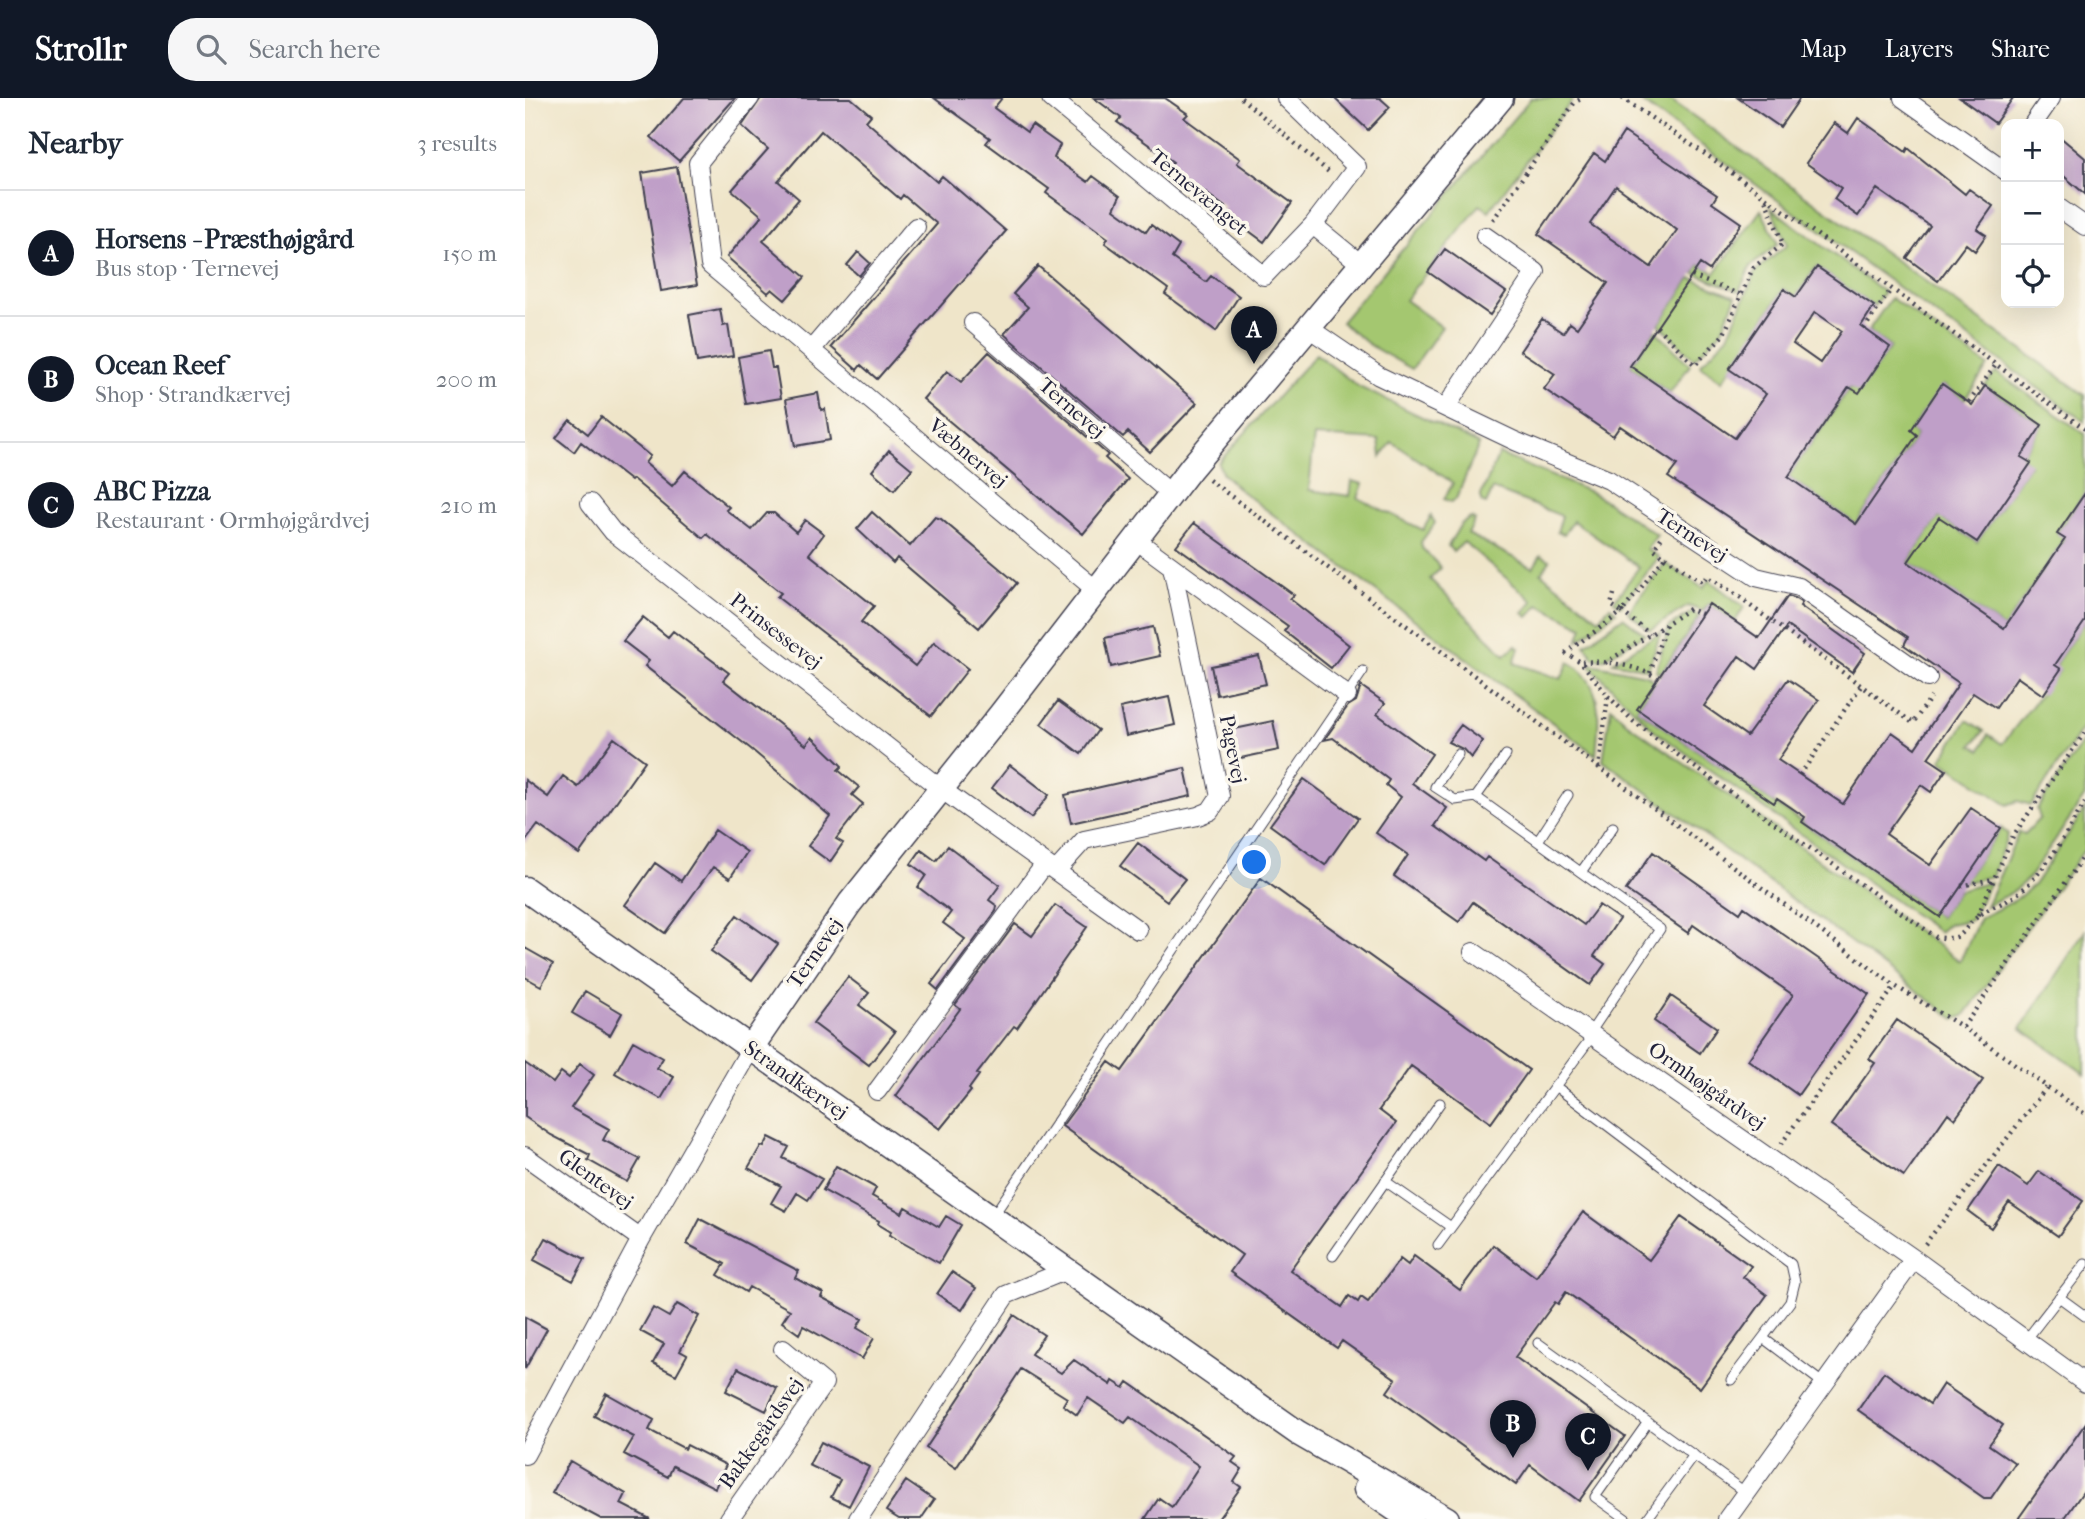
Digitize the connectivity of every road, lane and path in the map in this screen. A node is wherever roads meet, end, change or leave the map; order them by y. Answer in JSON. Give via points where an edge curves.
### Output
{"nodes":[{"id":1,"x":750,"y":98,"type":"edge"},
{"id":2,"x":1051,"y":98,"type":"edge"},
{"id":3,"x":1241,"y":98,"type":"edge"},
{"id":4,"x":1286,"y":98,"type":"edge"},
{"id":5,"x":1501,"y":98,"type":"edge"},
{"id":6,"x":1583,"y":98,"type":"edge"},
{"id":7,"x":1622,"y":98,"type":"edge"},
{"id":8,"x":1903,"y":98,"type":"edge"},
{"id":9,"x":2051,"y":98,"type":"edge"},
{"id":10,"x":2036,"y":119,"type":"edge"},
{"id":11,"x":2001,"y":164,"type":"edge"},
{"id":12,"x":1344,"y":185,"type":"junction"},
{"id":13,"x":1765,"y":198,"type":"junction"},
{"id":14,"x":2064,"y":211,"type":"edge"},
{"id":15,"x":1313,"y":226,"type":"junction"},
{"id":16,"x":2085,"y":226,"type":"edge"},
{"id":17,"x":916,"y":227,"type":"dead end"},
{"id":18,"x":1485,"y":236,"type":"joint"},
{"id":19,"x":1362,"y":265,"type":"junction"},
{"id":20,"x":1692,"y":276,"type":"dead end"},
{"id":21,"x":1890,"y":291,"type":"junction"},
{"id":22,"x":1741,"y":295,"type":"junction"},
{"id":23,"x":973,"y":323,"type":"dead end"},
{"id":24,"x":1657,"y":327,"type":"dead end"},
{"id":25,"x":1310,"y":329,"type":"junction"},
{"id":26,"x":1864,"y":329,"type":"dead end"},
{"id":27,"x":811,"y":350,"type":"junction"},
{"id":28,"x":1995,"y":366,"type":"junction"},
{"id":29,"x":1969,"y":402,"type":"dead end"},
{"id":30,"x":1446,"y":407,"type":"junction"},
{"id":31,"x":2085,"y":429,"type":"edge"},
{"id":32,"x":1191,"y":468,"type":"junction"},
{"id":33,"x":1171,"y":494,"type":"junction"},
{"id":34,"x":590,"y":502,"type":"dead end"},
{"id":35,"x":1673,"y":522,"type":"junction"},
{"id":36,"x":1136,"y":540,"type":"junction"},
{"id":37,"x":1665,"y":557,"type":"junction"},
{"id":38,"x":1173,"y":567,"type":"junction"},
{"id":39,"x":1761,"y":578,"type":"junction"},
{"id":40,"x":1096,"y":590,"type":"junction"},
{"id":41,"x":1613,"y":594,"type":"dead end"},
{"id":42,"x":1745,"y":602,"type":"junction"},
{"id":43,"x":1622,"y":612,"type":"junction"},
{"id":44,"x":1702,"y":614,"type":"dead end"},
{"id":45,"x":1666,"y":624,"type":"junction"},
{"id":46,"x":1650,"y":635,"type":"junction"},
{"id":47,"x":1581,"y":662,"type":"junction"},
{"id":48,"x":1604,"y":663,"type":"junction"},
{"id":49,"x":1363,"y":671,"type":"dead end"},
{"id":50,"x":1650,"y":673,"type":"junction"},
{"id":51,"x":1657,"y":678,"type":"dead end"},
{"id":52,"x":1928,"y":684,"type":"joint"},
{"id":53,"x":1861,"y":686,"type":"junction"},
{"id":54,"x":1347,"y":695,"type":"junction"},
{"id":55,"x":1608,"y":696,"type":"junction"},
{"id":56,"x":2085,"y":732,"type":"edge"},
{"id":57,"x":1458,"y":754,"type":"dead end"},
{"id":58,"x":1506,"y":755,"type":"dead end"},
{"id":59,"x":1599,"y":768,"type":"junction"},
{"id":60,"x":1800,"y":775,"type":"dead end"},
{"id":61,"x":941,"y":789,"type":"junction"},
{"id":62,"x":1568,"y":795,"type":"dead end"},
{"id":63,"x":1476,"y":797,"type":"junction"},
{"id":64,"x":2085,"y":803,"type":"edge"},
{"id":65,"x":1613,"y":827,"type":"dead end"},
{"id":66,"x":1538,"y":841,"type":"junction"},
{"id":67,"x":2085,"y":855,"type":"edge"},
{"id":68,"x":1050,"y":867,"type":"junction"},
{"id":69,"x":1581,"y":872,"type":"junction"},
{"id":70,"x":1994,"y":878,"type":"junction"},
{"id":71,"x":1961,"y":886,"type":"dead end"},
{"id":72,"x":525,"y":889,"type":"edge"},
{"id":73,"x":1977,"y":916,"type":"junction"},
{"id":74,"x":1138,"y":930,"type":"dead end"},
{"id":75,"x":1473,"y":952,"type":"dead end"},
{"id":76,"x":1895,"y":986,"type":"junction"},
{"id":77,"x":1963,"y":1027,"type":"junction"},
{"id":78,"x":1591,"y":1034,"type":"junction"},
{"id":79,"x":751,"y":1048,"type":"junction"},
{"id":80,"x":1555,"y":1086,"type":"junction"},
{"id":81,"x":2047,"y":1087,"type":"junction"},
{"id":82,"x":877,"y":1091,"type":"dead end"},
{"id":83,"x":1440,"y":1102,"type":"dead end"},
{"id":84,"x":2085,"y":1114,"type":"edge"},
{"id":85,"x":525,"y":1156,"type":"edge"},
{"id":86,"x":1770,"y":1158,"type":"junction"},
{"id":87,"x":1385,"y":1181,"type":"junction"},
{"id":88,"x":992,"y":1218,"type":"junction"},
{"id":89,"x":1451,"y":1227,"type":"junction"},
{"id":90,"x":641,"y":1239,"type":"junction"},
{"id":91,"x":1438,"y":1245,"type":"dead end"},
{"id":92,"x":1333,"y":1256,"type":"dead end"},
{"id":93,"x":1914,"y":1259,"type":"junction"},
{"id":94,"x":2085,"y":1264,"type":"edge"},
{"id":95,"x":1067,"y":1270,"type":"junction"},
{"id":96,"x":2059,"y":1297,"type":"junction"},
{"id":97,"x":2085,"y":1316,"type":"edge"},
{"id":98,"x":1763,"y":1338,"type":"junction"},
{"id":99,"x":2026,"y":1340,"type":"junction"},
{"id":100,"x":1538,"y":1343,"type":"dead end"},
{"id":101,"x":783,"y":1349,"type":"dead end"},
{"id":102,"x":1731,"y":1380,"type":"dead end"},
{"id":103,"x":2085,"y":1383,"type":"edge"},
{"id":104,"x":1824,"y":1384,"type":"junction"},
{"id":105,"x":1648,"y":1422,"type":"junction"},
{"id":106,"x":1298,"y":1433,"type":"junction"},
{"id":107,"x":525,"y":1455,"type":"edge"},
{"id":108,"x":1693,"y":1455,"type":"junction"},
{"id":109,"x":1747,"y":1493,"type":"junction"},
{"id":110,"x":729,"y":1519,"type":"edge"},
{"id":111,"x":858,"y":1519,"type":"edge"},
{"id":112,"x":1410,"y":1519,"type":"edge"},
{"id":113,"x":1447,"y":1519,"type":"edge"},
{"id":114,"x":1626,"y":1519,"type":"edge"},
{"id":115,"x":1647,"y":1519,"type":"edge"},
{"id":116,"x":1727,"y":1519,"type":"edge"}],
"edges":[{"from":1,"to":27,"type":"street","name":"Væbnervej","via":[[698,163],[710,265]]},
{"from":2,"to":15,"type":"street","name":"Ternevænget","via":[[1263,276]]},
{"from":3,"to":12,"type":"path"},
{"from":4,"to":12,"type":"street","name":"Ternevænget","via":[[1357,167]]},
{"from":5,"to":19,"type":"main road","name":"Ternevej"},
{"from":6,"to":18,"type":"path","via":[[1575,102],[1496,212]]},
{"from":7,"to":13,"type":"path"},
{"from":8,"to":11,"type":"street"},
{"from":9,"to":10,"type":"street"},
{"from":12,"to":15,"type":"street","name":"Ternevænget"},
{"from":13,"to":21,"type":"path"},
{"from":13,"to":22,"type":"path","via":[[1783,244],[1753,268]]},
{"from":14,"to":16,"type":"street"},
{"from":15,"to":19,"type":"street"},
{"from":17,"to":27,"type":"street"},
{"from":18,"to":30,"type":"street","via":[[1536,272]]},
{"from":19,"to":25,"type":"main road","name":"Ternevej"},
{"from":20,"to":22,"type":"path"},
{"from":21,"to":26,"type":"path"},
{"from":21,"to":28,"type":"path"},
{"from":22,"to":24,"type":"path","via":[[1724,334],[1695,365]]},
{"from":23,"to":33,"type":"street","name":"Ternevej"},
{"from":25,"to":30,"type":"street","name":"Ternevej","via":[[1379,376]]},
{"from":25,"to":32,"type":"main road","name":"Ternevej"},
{"from":27,"to":40,"type":"street","name":"Væbnervej"},
{"from":28,"to":29,"type":"path"},
{"from":28,"to":31,"type":"path"},
{"from":30,"to":35,"type":"street","name":"Ternevej","via":[[1609,480]]},
{"from":32,"to":33,"type":"main road","name":"Ternevej"},
{"from":32,"to":59,"type":"path"},
{"from":33,"to":36,"type":"main road","name":"Ternevej"},
{"from":34,"to":61,"type":"street","name":"Prinsessevej","via":[[613,532]]},
{"from":35,"to":37,"type":"path","via":[[1654,549]]},
{"from":35,"to":39,"type":"street","name":"Ternevej"},
{"from":36,"to":38,"type":"street"},
{"from":36,"to":40,"type":"main road","name":"Ternevej"},
{"from":37,"to":42,"type":"path","via":[[1702,582],[1707,576]]},
{"from":37,"to":43,"type":"path"},
{"from":38,"to":54,"type":"street"},
{"from":38,"to":68,"type":"street","name":"Pagevej","via":[[1220,796],[1210,811],[1198,816],[1083,840]]},
{"from":39,"to":42,"type":"path"},
{"from":39,"to":52,"type":"street","name":"Ternevej","via":[[1799,587]]},
{"from":40,"to":61,"type":"main road","name":"Ternevej"},
{"from":41,"to":43,"type":"path","via":[[1611,605]]},
{"from":42,"to":53,"type":"path"},
{"from":43,"to":46,"type":"path"},
{"from":43,"to":47,"type":"path","via":[[1565,653]]},
{"from":44,"to":45,"type":"path","via":[[1689,609]]},
{"from":45,"to":46,"type":"path"},
{"from":45,"to":50,"type":"path"},
{"from":46,"to":48,"type":"path"},
{"from":47,"to":48,"type":"path"},
{"from":47,"to":55,"type":"path"},
{"from":48,"to":50,"type":"path"},
{"from":49,"to":54,"type":"lane"},
{"from":50,"to":51,"type":"path"},
{"from":52,"to":53,"type":"path","via":[[1934,693],[1913,723]]},
{"from":53,"to":60,"type":"path"},
{"from":54,"to":88,"type":"lane"},
{"from":55,"to":59,"type":"path"},
{"from":55,"to":73,"type":"path","via":[[1682,758],[1936,937],[1962,935]]},
{"from":56,"to":70,"type":"path","via":[[2013,836]]},
{"from":57,"to":63,"type":"lane","via":[[1435,787],[1455,800]]},
{"from":58,"to":63,"type":"lane"},
{"from":59,"to":76,"type":"path"},
{"from":61,"to":68,"type":"street"},
{"from":61,"to":79,"type":"main road","name":"Ternevej","via":[[850,903]]},
{"from":62,"to":66,"type":"lane"},
{"from":63,"to":66,"type":"lane"},
{"from":64,"to":73,"type":"path","via":[[2031,881],[2013,897]]},
{"from":65,"to":69,"type":"lane"},
{"from":66,"to":69,"type":"lane"},
{"from":67,"to":77,"type":"path"},
{"from":68,"to":74,"type":"street"},
{"from":68,"to":82,"type":"street","name":"Pagevej"},
{"from":69,"to":78,"type":"lane","via":[[1660,929]]},
{"from":70,"to":71,"type":"path"},
{"from":70,"to":73,"type":"path"},
{"from":72,"to":79,"type":"main road","name":"Strandkærvej"},
{"from":75,"to":78,"type":"street","name":"Ormhøjgårdvej"},
{"from":76,"to":77,"type":"path"},
{"from":76,"to":86,"type":"path"},
{"from":77,"to":81,"type":"path"},
{"from":78,"to":80,"type":"lane"},
{"from":78,"to":86,"type":"street","name":"Ormhøjgårdvej"},
{"from":79,"to":88,"type":"main road","name":"Strandkærvej"},
{"from":79,"to":90,"type":"street","name":"Ternevej"},
{"from":80,"to":89,"type":"lane"},
{"from":80,"to":98,"type":"lane","via":[[1791,1264],[1794,1294]]},
{"from":81,"to":84,"type":"path"},
{"from":81,"to":93,"type":"path"},
{"from":83,"to":87,"type":"lane"},
{"from":85,"to":90,"type":"street","name":"Glentevej"},
{"from":86,"to":93,"type":"street","name":"Ormhøjgårdvej"},
{"from":87,"to":89,"type":"lane"},
{"from":87,"to":92,"type":"lane"},
{"from":88,"to":95,"type":"main road","name":"Strandkærvej"},
{"from":89,"to":91,"type":"lane"},
{"from":90,"to":107,"type":"street","name":"Ternevej"},
{"from":93,"to":99,"type":"street","name":"Ormhøjgårdvej"},
{"from":93,"to":104,"type":"street"},
{"from":94,"to":96,"type":"lane"},
{"from":95,"to":106,"type":"main road","name":"Strandkærvej"},
{"from":95,"to":111,"type":"street","via":[[1006,1295]]},
{"from":96,"to":97,"type":"lane"},
{"from":96,"to":99,"type":"lane"},
{"from":98,"to":102,"type":"lane"},
{"from":98,"to":104,"type":"lane"},
{"from":99,"to":103,"type":"street","name":"Ormhøjgårdvej"},
{"from":100,"to":105,"type":"lane"},
{"from":101,"to":110,"type":"street","name":"Bakkegårdsvej","via":[[824,1383]]},
{"from":104,"to":109,"type":"street"},
{"from":105,"to":108,"type":"lane"},
{"from":105,"to":114,"type":"lane","via":[[1595,1497]]},
{"from":106,"to":112,"type":"main road","name":"Strandkærvej","via":[[1325,1460]]},
{"from":106,"to":113,"type":"main road","name":"Strandkærvej"},
{"from":108,"to":109,"type":"lane"},
{"from":108,"to":115,"type":"lane"},
{"from":109,"to":116,"type":"street"}]}
